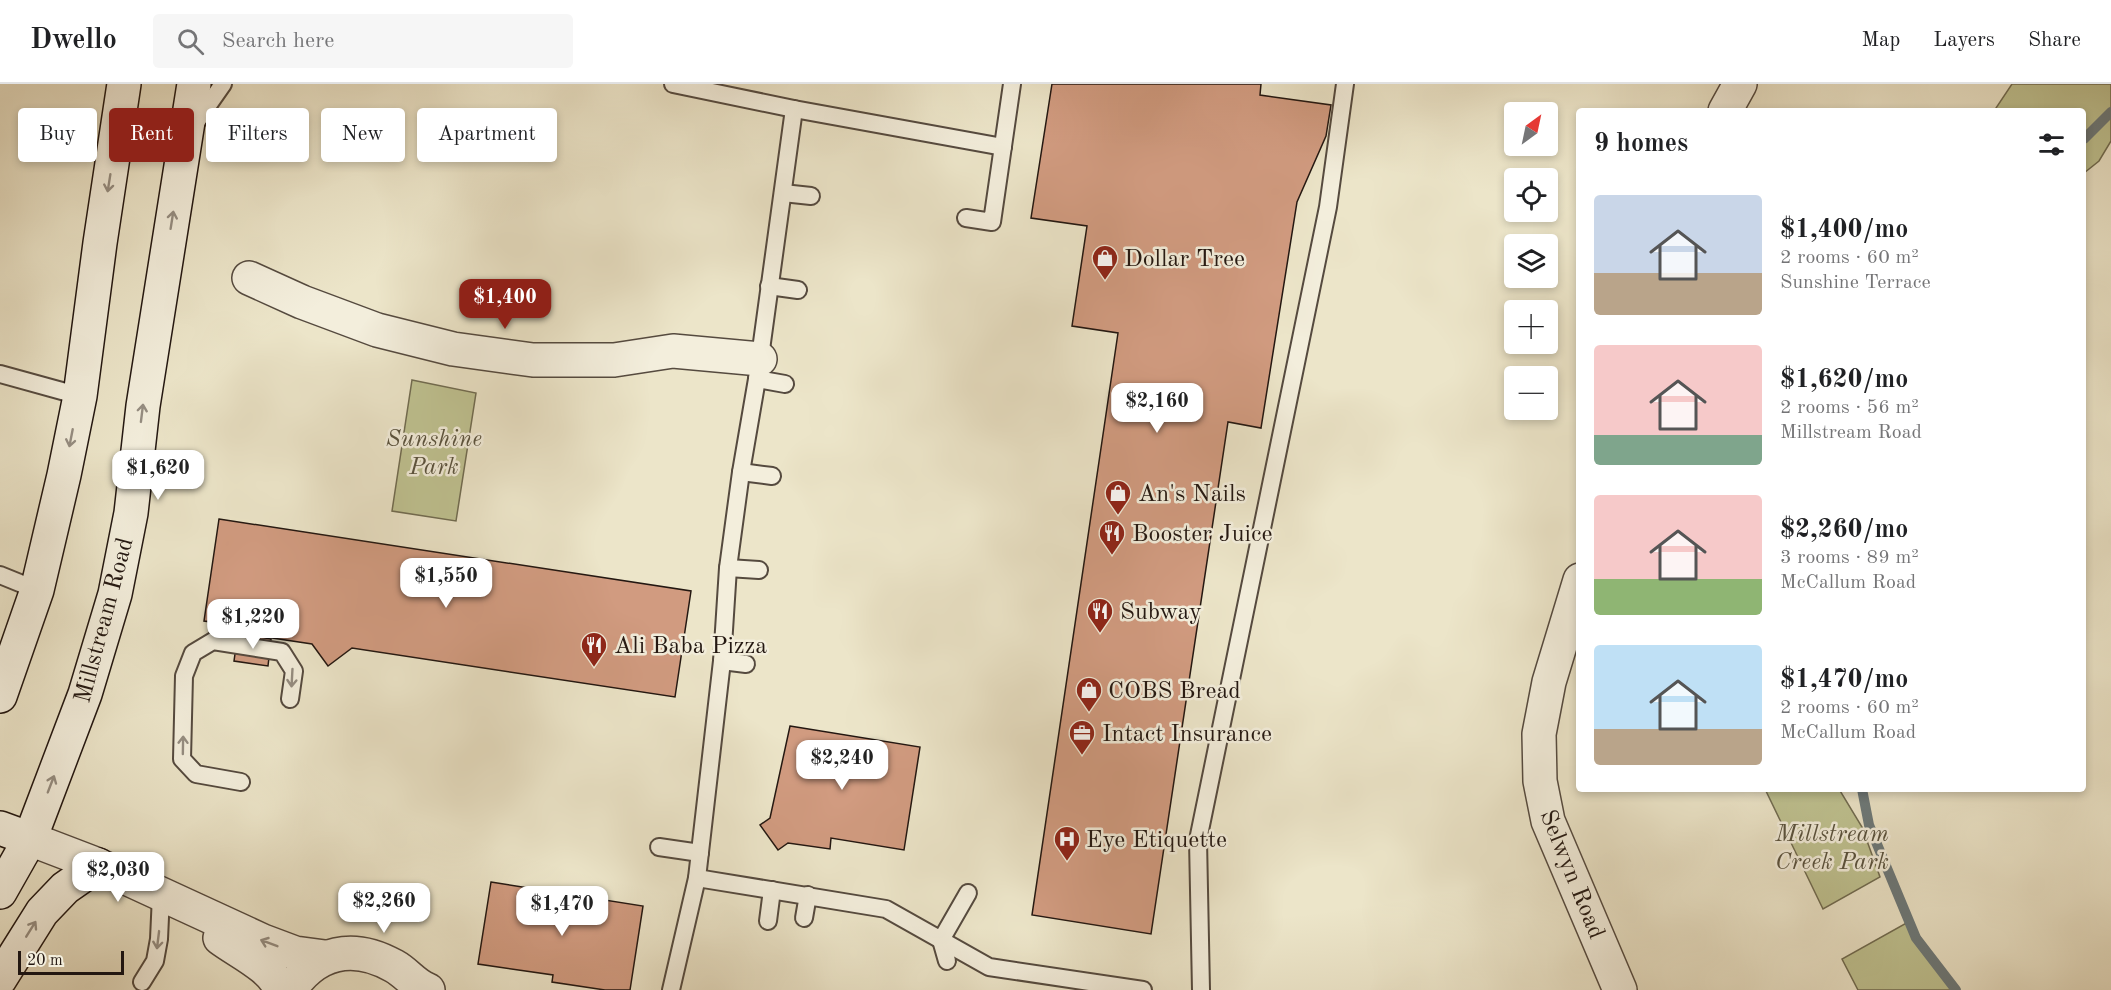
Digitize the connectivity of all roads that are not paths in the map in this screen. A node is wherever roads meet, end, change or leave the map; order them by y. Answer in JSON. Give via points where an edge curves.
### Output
{"nodes":[{"id":1,"x":124,"y":84,"type":"edge"},
{"id":2,"x":194,"y":84,"type":"edge"},
{"id":3,"x":223,"y":84,"type":"edge"},
{"id":4,"x":673,"y":84,"type":"edge"},
{"id":5,"x":1012,"y":84,"type":"edge"},
{"id":6,"x":1345,"y":84,"type":"edge"},
{"id":7,"x":1740,"y":84,"type":"edge"},
{"id":8,"x":190,"y":108,"type":"edge"},
{"id":9,"x":1727,"y":108,"type":"edge"},
{"id":10,"x":794,"y":109,"type":"junction"},
{"id":11,"x":194,"y":126,"type":"edge"},
{"id":12,"x":1003,"y":147,"type":"junction"},
{"id":13,"x":182,"y":162,"type":"edge"},
{"id":14,"x":783,"y":193,"type":"junction"},
{"id":15,"x":811,"y":196,"type":"dead end"},
{"id":16,"x":966,"y":218,"type":"dead end"},
{"id":17,"x":249,"y":278,"type":"dead end"},
{"id":18,"x":769,"y":286,"type":"junction"},
{"id":19,"x":798,"y":290,"type":"dead end"},
{"id":20,"x":758,"y":369,"type":"junction"},
{"id":21,"x":0,"y":374,"type":"edge"},
{"id":22,"x":785,"y":384,"type":"dead end"},
{"id":23,"x":80,"y":396,"type":"junction"},
{"id":24,"x":741,"y":472,"type":"junction"},
{"id":25,"x":772,"y":476,"type":"dead end"},
{"id":26,"x":728,"y":568,"type":"junction"},
{"id":27,"x":759,"y":570,"type":"dead end"},
{"id":28,"x":0,"y":576,"type":"edge"},
{"id":29,"x":1576,"y":593,"type":"edge"},
{"id":30,"x":36,"y":595,"type":"junction"},
{"id":31,"x":0,"y":639,"type":"edge"},
{"id":32,"x":722,"y":661,"type":"junction"},
{"id":33,"x":746,"y":664,"type":"dead end"},
{"id":34,"x":0,"y":696,"type":"edge"},
{"id":35,"x":290,"y":699,"type":"dead end"},
{"id":36,"x":241,"y":782,"type":"dead end"},
{"id":37,"x":15,"y":834,"type":"edge"},
{"id":38,"x":659,"y":847,"type":"dead end"},
{"id":39,"x":700,"y":853,"type":"junction"},
{"id":40,"x":98,"y":865,"type":"junction"},
{"id":41,"x":697,"y":878,"type":"junction"},
{"id":42,"x":772,"y":890,"type":"junction"},
{"id":43,"x":0,"y":892,"type":"edge"},
{"id":44,"x":968,"y":893,"type":"dead end"},
{"id":45,"x":160,"y":895,"type":"junction"},
{"id":46,"x":808,"y":895,"type":"junction"},
{"id":47,"x":804,"y":918,"type":"dead end"},
{"id":48,"x":768,"y":921,"type":"dead end"},
{"id":49,"x":941,"y":940,"type":"junction"},
{"id":50,"x":325,"y":957,"type":"junction"},
{"id":51,"x":947,"y":961,"type":"dead end"},
{"id":52,"x":0,"y":979,"type":"edge"},
{"id":53,"x":142,"y":982,"type":"dead end"},
{"id":54,"x":1103,"y":987,"type":"edge"},
{"id":55,"x":423,"y":989,"type":"edge"},
{"id":56,"x":281,"y":990,"type":"edge"},
{"id":57,"x":290,"y":990,"type":"edge"},
{"id":58,"x":671,"y":990,"type":"edge"},
{"id":59,"x":1143,"y":990,"type":"edge"},
{"id":60,"x":1201,"y":990,"type":"edge"},
{"id":61,"x":1620,"y":990,"type":"edge"}],
"edges":[{"from":1,"to":23,"type":"main road","one_way":true},
{"from":2,"to":8,"type":"main road","name":"Millstream Road"},
{"from":3,"to":11,"type":"lane"},
{"from":4,"to":10,"type":"lane"},
{"from":5,"to":12,"type":"lane"},
{"from":6,"to":60,"type":"lane","via":[[1328,207],[1198,840]]},
{"from":7,"to":9,"type":"main road"},
{"from":10,"to":12,"type":"lane"},
{"from":10,"to":14,"type":"lane"},
{"from":12,"to":16,"type":"lane","via":[[992,222]]},
{"from":37,"to":13,"type":"main road","name":"Millstream Road","one_way":true,"via":[[85,694],[115,594],[131,513],[143,406]]},
{"from":14,"to":15,"type":"lane"},
{"from":14,"to":18,"type":"lane"},
{"from":17,"to":20,"type":"main road","via":[[377,330],[453,349],[533,360],[614,360],[673,351]]},
{"from":18,"to":19,"type":"lane"},
{"from":18,"to":20,"type":"lane"},
{"from":20,"to":22,"type":"lane"},
{"from":20,"to":24,"type":"lane"},
{"from":21,"to":23,"type":"lane"},
{"from":23,"to":30,"type":"main road","one_way":true},
{"from":24,"to":25,"type":"lane"},
{"from":24,"to":26,"type":"lane"},
{"from":26,"to":27,"type":"lane"},
{"from":26,"to":32,"type":"lane"},
{"from":28,"to":30,"type":"lane"},
{"from":29,"to":61,"type":"main road","name":"Selwyn Road","via":[[1549,682],[1539,734],[1540,781],[1548,821]]},
{"from":30,"to":31,"type":"main road"},
{"from":30,"to":34,"type":"main road"},
{"from":32,"to":33,"type":"lane"},
{"from":32,"to":39,"type":"lane"},
{"from":36,"to":35,"type":"lane","one_way":true,"via":[[196,774],[182,759],[184,676],[193,653],[213,641],[282,652],[294,671]]},
{"from":37,"to":40,"type":"main road"},
{"from":37,"to":43,"type":"main road","name":"Millstream Road"},
{"from":38,"to":39,"type":"lane"},
{"from":39,"to":41,"type":"lane"},
{"from":40,"to":45,"type":"main road"},
{"from":52,"to":40,"type":"main road","one_way":true,"via":[[42,912],[65,888]]},
{"from":41,"to":42,"type":"lane"},
{"from":41,"to":58,"type":"lane"},
{"from":42,"to":46,"type":"lane"},
{"from":42,"to":48,"type":"lane"},
{"from":44,"to":49,"type":"lane"},
{"from":50,"to":45,"type":"main road","one_way":true,"via":[[263,941]]},
{"from":45,"to":53,"type":"lane","one_way":true,"via":[[155,961]]},
{"from":45,"to":56,"type":"main road","via":[[262,967]]},
{"from":46,"to":47,"type":"lane"},
{"from":46,"to":49,"type":"lane","via":[[886,909]]},
{"from":49,"to":51,"type":"lane"},
{"from":49,"to":54,"type":"lane","via":[[989,967]]},
{"from":50,"to":55,"type":"main road","via":[[361,952],[395,966]]},
{"from":50,"to":57,"type":"main road","via":[[301,973]]},
{"from":54,"to":59,"type":"lane"}]}
